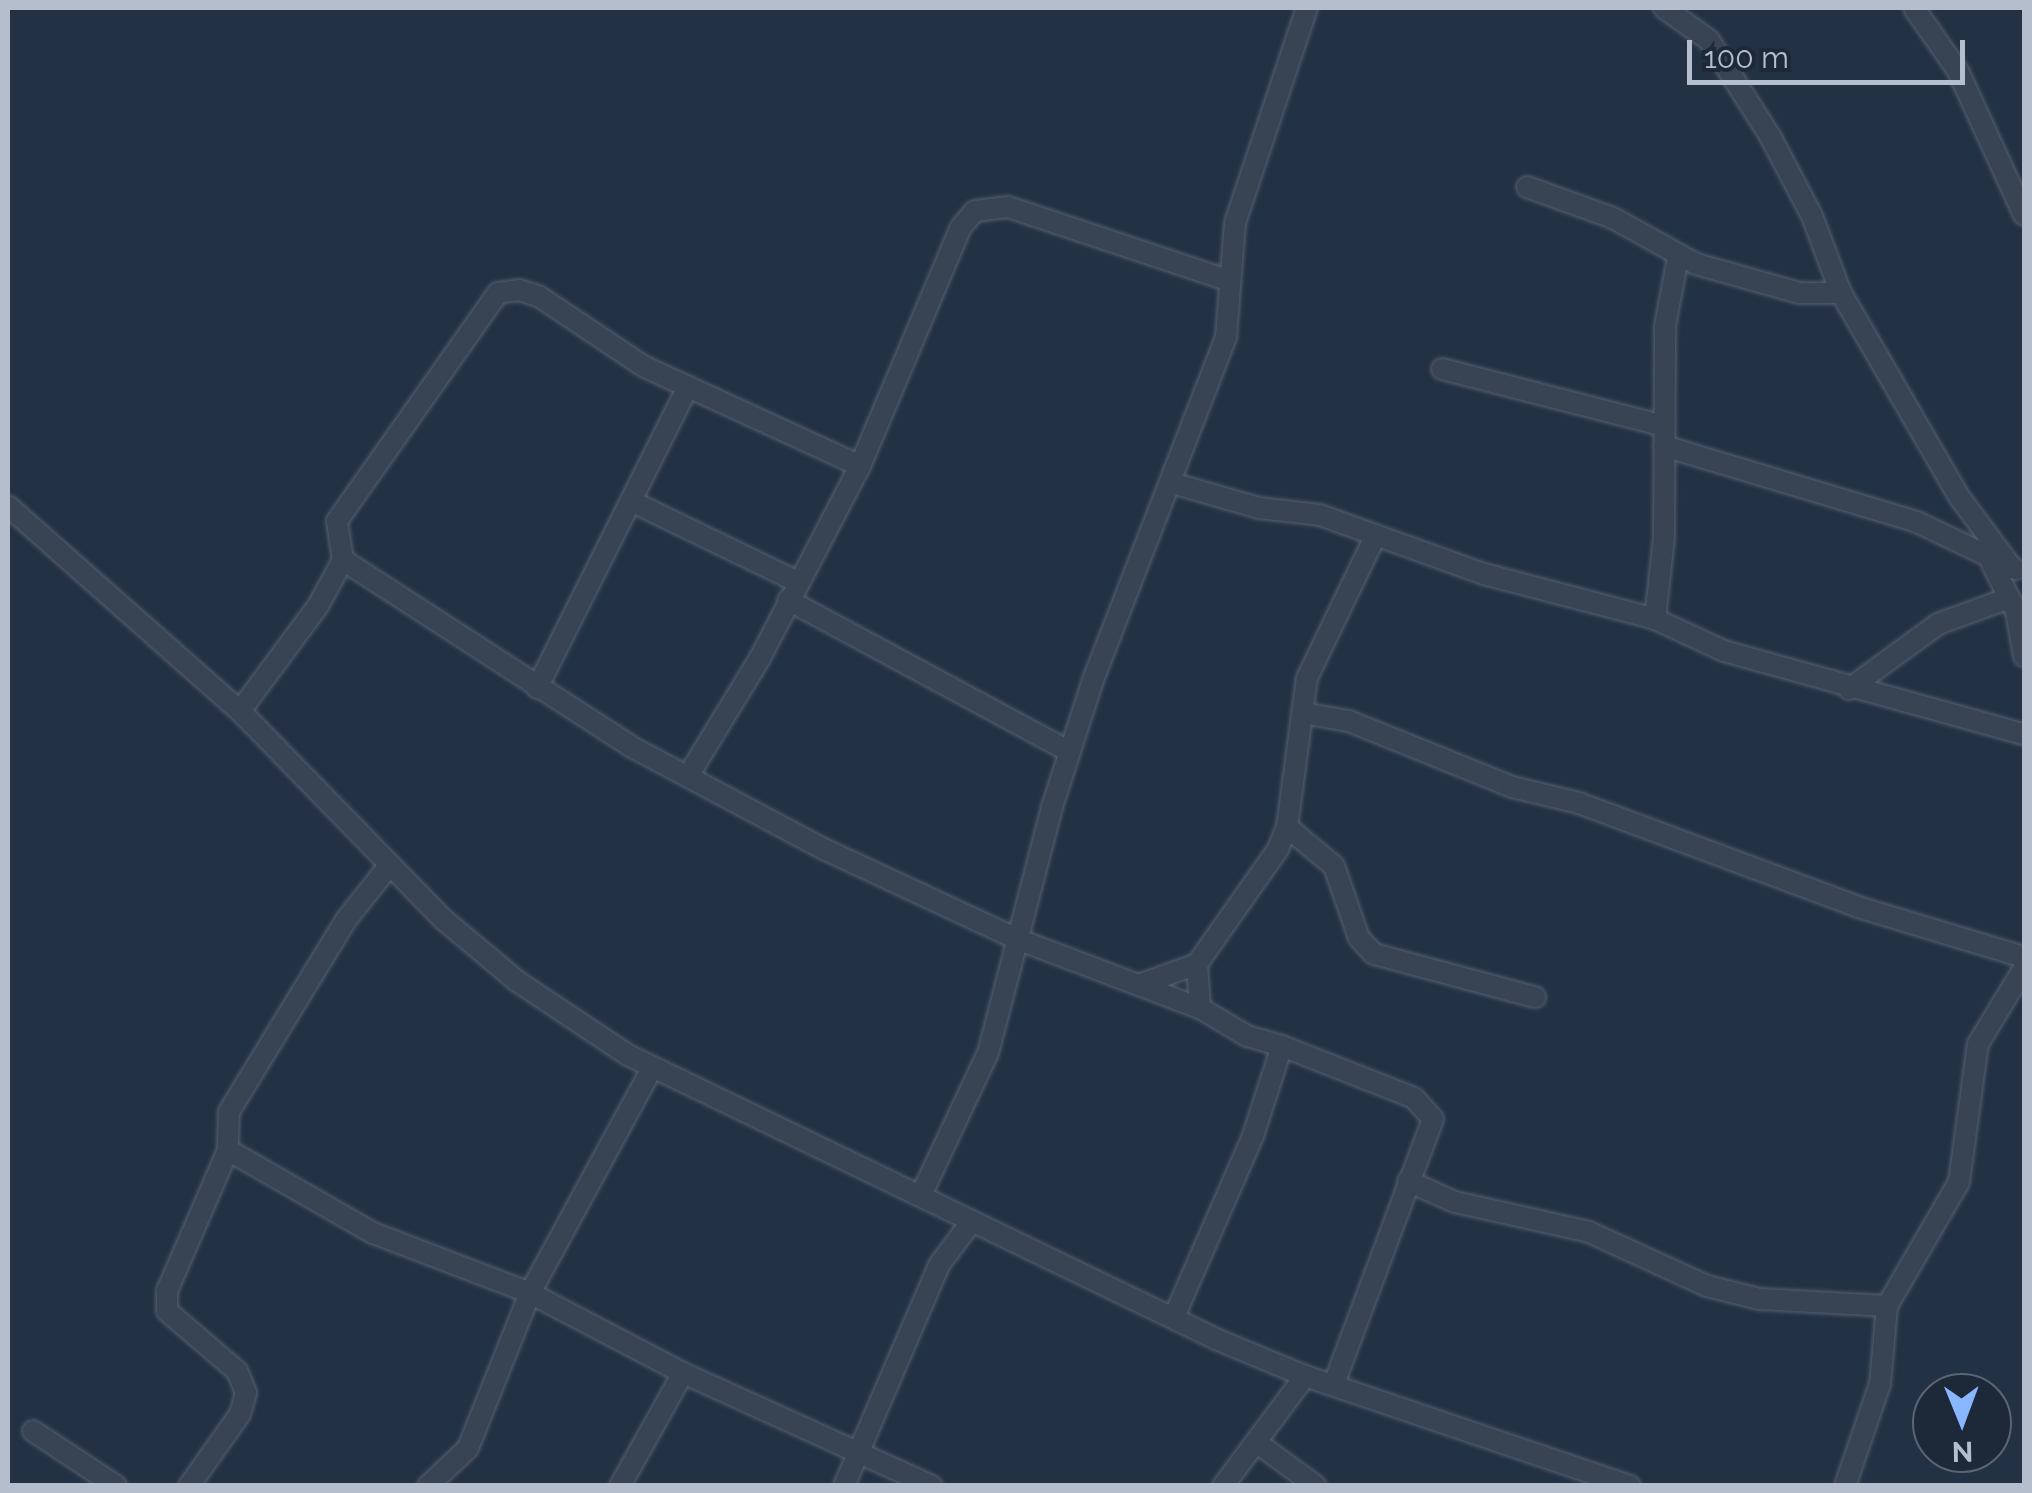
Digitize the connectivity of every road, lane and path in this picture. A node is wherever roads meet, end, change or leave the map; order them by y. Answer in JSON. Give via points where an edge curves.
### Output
{"nodes":[{"id":1,"x":1307,"y":8,"type":"edge"},
{"id":2,"x":1664,"y":8,"type":"edge"},
{"id":3,"x":1914,"y":8,"type":"edge"},
{"id":4,"x":1527,"y":186,"type":"dead end"},
{"id":5,"x":2024,"y":215,"type":"edge"},
{"id":6,"x":1678,"y":258,"type":"junction"},
{"id":7,"x":1228,"y":280,"type":"junction"},
{"id":8,"x":1841,"y":292,"type":"junction"},
{"id":9,"x":1442,"y":369,"type":"dead end"},
{"id":10,"x":688,"y":388,"type":"junction"},
{"id":11,"x":1664,"y":436,"type":"junction"},
{"id":12,"x":860,"y":466,"type":"junction"},
{"id":13,"x":1172,"y":483,"type":"junction"},
{"id":14,"x":631,"y":501,"type":"junction"},
{"id":15,"x":8,"y":506,"type":"edge"},
{"id":16,"x":1374,"y":539,"type":"junction"},
{"id":17,"x":344,"y":560,"type":"junction"},
{"id":18,"x":2009,"y":568,"type":"edge"},
{"id":19,"x":793,"y":591,"type":"junction"},
{"id":20,"x":2016,"y":602,"type":"edge"},
{"id":21,"x":1655,"y":619,"type":"junction"},
{"id":22,"x":2024,"y":656,"type":"edge"},
{"id":23,"x":537,"y":688,"type":"junction"},
{"id":24,"x":1849,"y":688,"type":"junction"},
{"id":25,"x":240,"y":711,"type":"junction"},
{"id":26,"x":1302,"y":714,"type":"junction"},
{"id":27,"x":2024,"y":734,"type":"edge"},
{"id":28,"x":1070,"y":752,"type":"junction"},
{"id":29,"x":688,"y":776,"type":"junction"},
{"id":30,"x":1287,"y":827,"type":"junction"},
{"id":31,"x":388,"y":867,"type":"junction"},
{"id":32,"x":1017,"y":939,"type":"junction"},
{"id":33,"x":2024,"y":957,"type":"edge"},
{"id":34,"x":1197,"y":964,"type":"junction"},
{"id":35,"x":2024,"y":968,"type":"edge"},
{"id":36,"x":1139,"y":986,"type":"junction"},
{"id":37,"x":1535,"y":997,"type":"dead end"},
{"id":38,"x":2017,"y":1002,"type":"edge"},
{"id":39,"x":1200,"y":1008,"type":"junction"},
{"id":40,"x":1282,"y":1046,"type":"junction"},
{"id":41,"x":652,"y":1068,"type":"junction"},
{"id":42,"x":228,"y":1150,"type":"junction"},
{"id":43,"x":1408,"y":1181,"type":"junction"},
{"id":44,"x":922,"y":1193,"type":"junction"},
{"id":45,"x":972,"y":1221,"type":"junction"},
{"id":46,"x":530,"y":1293,"type":"junction"},
{"id":47,"x":1887,"y":1306,"type":"junction"},
{"id":48,"x":1174,"y":1317,"type":"junction"},
{"id":49,"x":683,"y":1373,"type":"junction"},
{"id":50,"x":1304,"y":1376,"type":"junction"},
{"id":51,"x":1334,"y":1384,"type":"junction"},
{"id":52,"x":33,"y":1430,"type":"dead end"},
{"id":53,"x":1256,"y":1442,"type":"junction"},
{"id":54,"x":854,"y":1453,"type":"junction"},
{"id":55,"x":116,"y":1486,"type":"edge"},
{"id":56,"x":190,"y":1486,"type":"edge"},
{"id":57,"x":428,"y":1486,"type":"edge"},
{"id":58,"x":620,"y":1486,"type":"edge"},
{"id":59,"x":844,"y":1486,"type":"edge"},
{"id":60,"x":932,"y":1486,"type":"edge"},
{"id":61,"x":1223,"y":1486,"type":"edge"},
{"id":62,"x":1316,"y":1486,"type":"edge"},
{"id":63,"x":1630,"y":1486,"type":"edge"},
{"id":64,"x":1845,"y":1486,"type":"edge"}],
"edges":[{"from":1,"to":7,"type":"street","via":[[1235,223]]},
{"from":2,"to":8,"type":"street","via":[[1709,40],[1734,79],[1812,216]]},
{"from":3,"to":5,"type":"street","via":[[1958,71]]},
{"from":4,"to":6,"type":"street","via":[[1614,218]]},
{"from":6,"to":8,"type":"street","via":[[1799,293]]},
{"from":6,"to":11,"type":"street","via":[[1664,326]]},
{"from":7,"to":12,"type":"street","via":[[1008,207],[975,211],[961,227]]},
{"from":7,"to":13,"type":"street","via":[[1226,337]]},
{"from":8,"to":18,"type":"street","via":[[1960,498]]},
{"from":9,"to":11,"type":"street"},
{"from":10,"to":12,"type":"street"},
{"from":10,"to":14,"type":"street"},
{"from":10,"to":17,"type":"street","via":[[590,336],[540,297],[498,293],[337,521]]},
{"from":11,"to":18,"type":"street","via":[[1917,522]]},
{"from":11,"to":21,"type":"street","via":[[1663,571]]},
{"from":12,"to":19,"type":"street"},
{"from":13,"to":16,"type":"street","via":[[1260,508],[1320,515]]},
{"from":13,"to":28,"type":"street"},
{"from":14,"to":19,"type":"street"},
{"from":14,"to":23,"type":"street"},
{"from":15,"to":25,"type":"street"},
{"from":16,"to":21,"type":"street"},
{"from":16,"to":26,"type":"street","via":[[1320,642]]},
{"from":17,"to":23,"type":"street"},
{"from":17,"to":25,"type":"street"},
{"from":18,"to":20,"type":"street"},
{"from":19,"to":28,"type":"street"},
{"from":19,"to":29,"type":"street"},
{"from":20,"to":22,"type":"street"},
{"from":20,"to":24,"type":"street","via":[[1938,624]]},
{"from":21,"to":24,"type":"street","via":[[1724,651]]},
{"from":23,"to":29,"type":"street"},
{"from":24,"to":27,"type":"street"},
{"from":25,"to":31,"type":"street"},
{"from":26,"to":30,"type":"street"},
{"from":26,"to":33,"type":"street","via":[[1350,720],[1512,787],[1579,803],[1917,927]]},
{"from":28,"to":32,"type":"street"},
{"from":29,"to":32,"type":"street"},
{"from":30,"to":34,"type":"street","via":[[1244,902]]},
{"from":30,"to":37,"type":"street","via":[[1334,866],[1360,938],[1374,954]]},
{"from":31,"to":41,"type":"street","via":[[517,981]]},
{"from":31,"to":42,"type":"street","via":[[346,920],[229,1112]]},
{"from":32,"to":36,"type":"street"},
{"from":32,"to":44,"type":"street","via":[[988,1053]]},
{"from":34,"to":36,"type":"street"},
{"from":34,"to":39,"type":"street"},
{"from":35,"to":38,"type":"street"},
{"from":36,"to":39,"type":"street"},
{"from":38,"to":47,"type":"street","via":[[1978,1044],[1959,1182]]},
{"from":39,"to":40,"type":"street","via":[[1247,1036]]},
{"from":40,"to":43,"type":"street","via":[[1414,1098],[1433,1119]]},
{"from":40,"to":48,"type":"street","via":[[1253,1136]]},
{"from":41,"to":44,"type":"street","via":[[772,1130]]},
{"from":41,"to":46,"type":"street"},
{"from":42,"to":46,"type":"street","via":[[373,1233]]},
{"from":42,"to":56,"type":"street","via":[[167,1291],[167,1311],[237,1371],[246,1393],[240,1414]]},
{"from":43,"to":47,"type":"street","via":[[1455,1202],[1589,1232],[1707,1286],[1759,1298]]},
{"from":43,"to":51,"type":"street","via":[[1381,1271]]},
{"from":44,"to":45,"type":"street"},
{"from":45,"to":48,"type":"street"},
{"from":45,"to":54,"type":"street","via":[[940,1265]]},
{"from":46,"to":49,"type":"street"},
{"from":46,"to":57,"type":"street","via":[[468,1448]]},
{"from":47,"to":64,"type":"street","via":[[1880,1384]]},
{"from":48,"to":50,"type":"street"},
{"from":49,"to":54,"type":"street"},
{"from":49,"to":58,"type":"street"},
{"from":50,"to":51,"type":"street"},
{"from":50,"to":53,"type":"street"},
{"from":51,"to":63,"type":"street"},
{"from":52,"to":55,"type":"street"},
{"from":53,"to":61,"type":"street"},
{"from":53,"to":62,"type":"street"},
{"from":54,"to":59,"type":"street"},
{"from":54,"to":60,"type":"street"}]}
